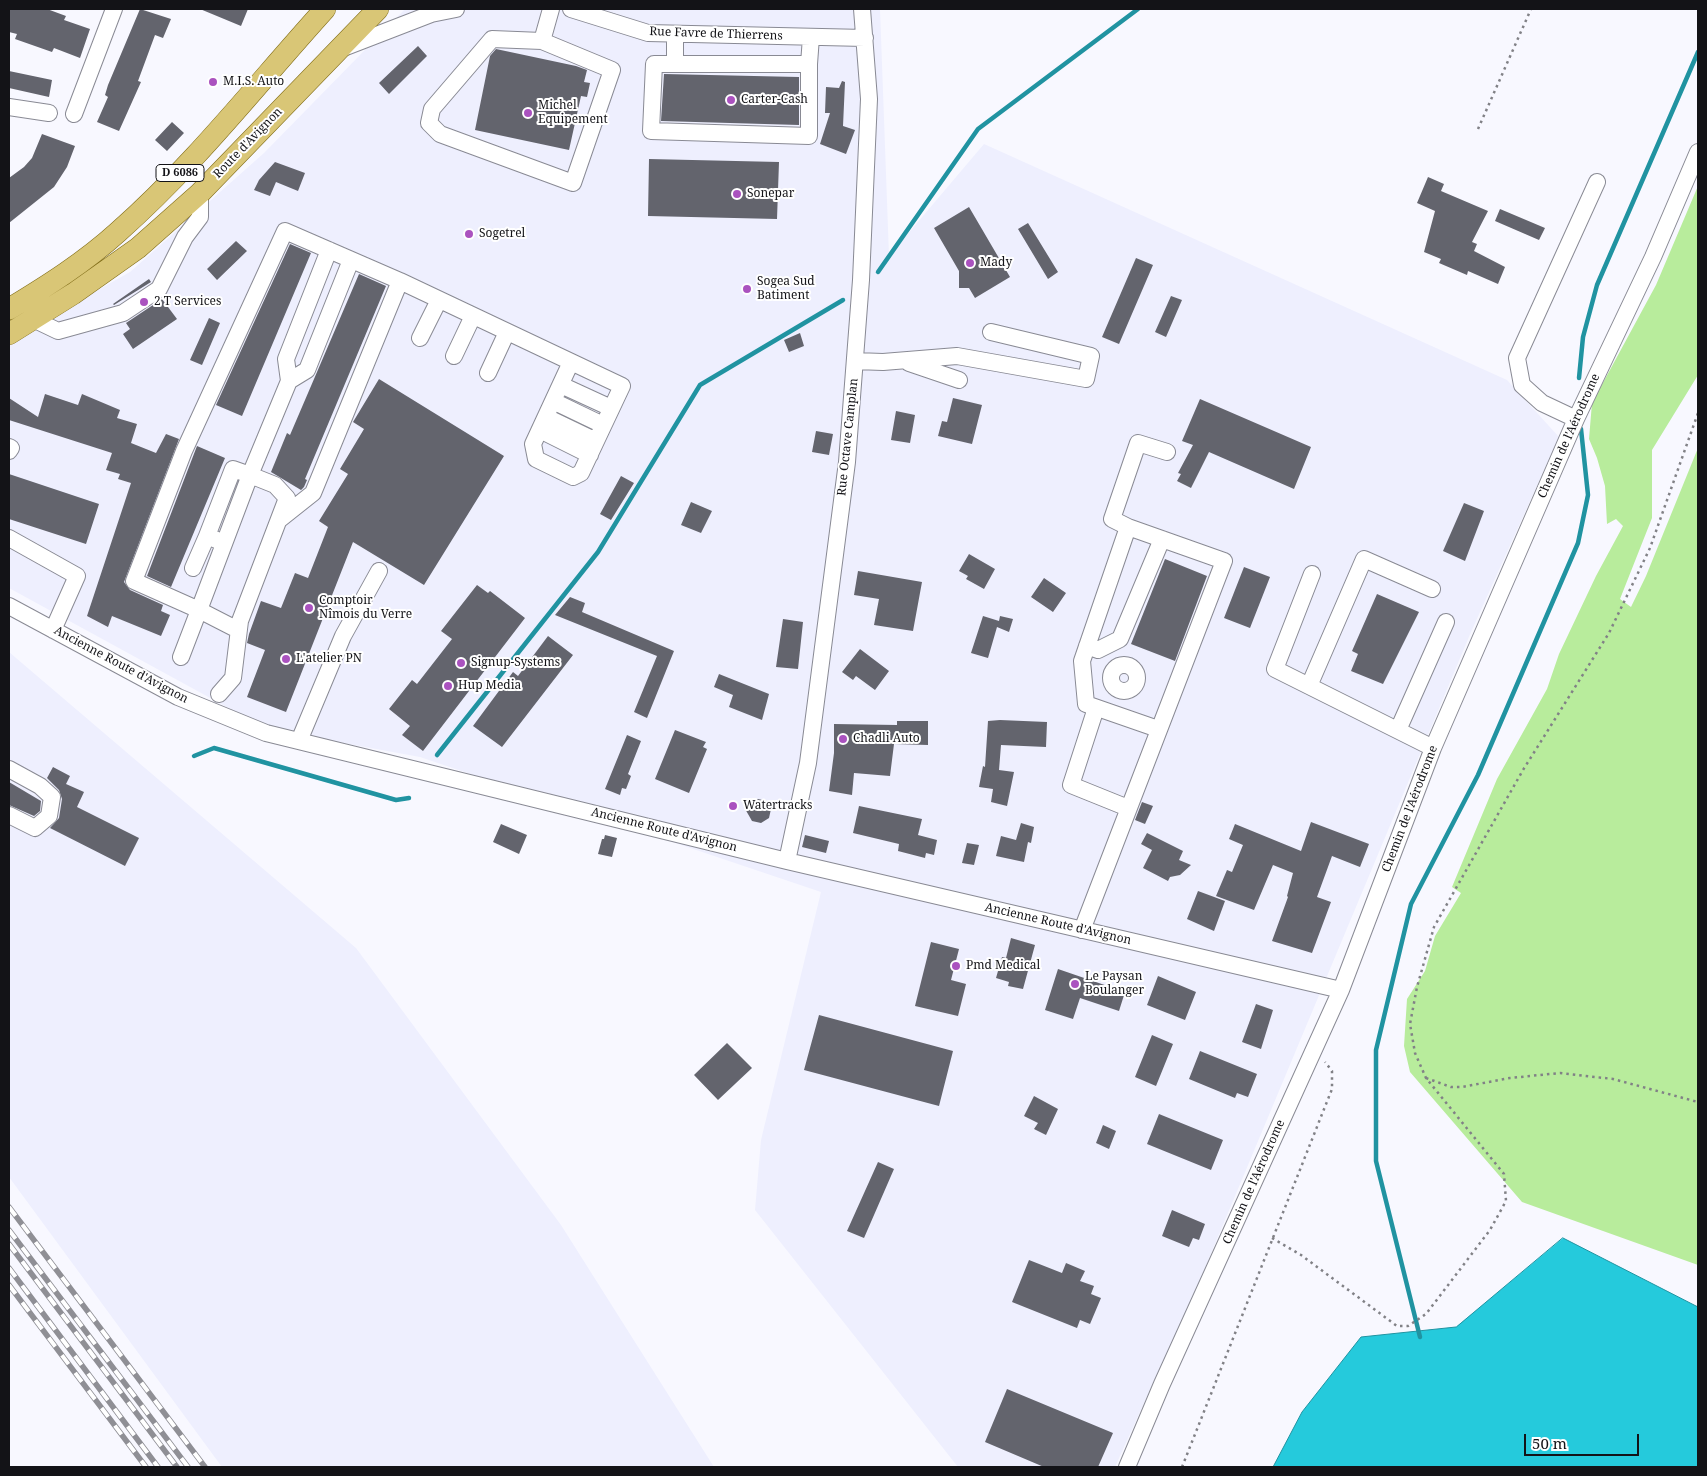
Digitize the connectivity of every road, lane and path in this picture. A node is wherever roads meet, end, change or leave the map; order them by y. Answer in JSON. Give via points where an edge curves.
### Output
{"nodes":[{"id":1,"x":114,"y":9,"type":"edge"},
{"id":2,"x":325,"y":9,"type":"edge"},
{"id":3,"x":378,"y":9,"type":"edge"},
{"id":4,"x":456,"y":9,"type":"edge"},
{"id":5,"x":551,"y":9,"type":"edge"},
{"id":6,"x":571,"y":9,"type":"edge"},
{"id":7,"x":862,"y":9,"type":"edge"},
{"id":8,"x":1531,"y":9,"type":"edge"},
{"id":9,"x":675,"y":34,"type":"junction"},
{"id":10,"x":811,"y":36,"type":"junction"},
{"id":11,"x":865,"y":38,"type":"junction"},
{"id":12,"x":542,"y":41,"type":"junction"},
{"id":13,"x":339,"y":50,"type":"junction"},
{"id":14,"x":675,"y":64,"type":"junction"},
{"id":15,"x":809,"y":64,"type":"junction"},
{"id":16,"x":9,"y":107,"type":"edge"},
{"id":17,"x":48,"y":113,"type":"dead end"},
{"id":18,"x":74,"y":114,"type":"dead end"},
{"id":19,"x":1478,"y":129,"type":"dead end"},
{"id":20,"x":1698,"y":152,"type":"edge"},
{"id":21,"x":1597,"y":182,"type":"dead end"},
{"id":22,"x":200,"y":193,"type":"junction"},
{"id":23,"x":329,"y":250,"type":"junction"},
{"id":24,"x":351,"y":260,"type":"junction"},
{"id":25,"x":400,"y":281,"type":"junction"},
{"id":26,"x":439,"y":300,"type":"junction"},
{"id":27,"x":9,"y":309,"type":"edge"},
{"id":28,"x":473,"y":316,"type":"junction"},
{"id":29,"x":33,"y":319,"type":"junction"},
{"id":30,"x":507,"y":332,"type":"junction"},
{"id":31,"x":991,"y":332,"type":"dead end"},
{"id":32,"x":9,"y":334,"type":"edge"},
{"id":33,"x":420,"y":338,"type":"dead end"},
{"id":34,"x":454,"y":356,"type":"dead end"},
{"id":35,"x":902,"y":360,"type":"junction"},
{"id":36,"x":855,"y":361,"type":"junction"},
{"id":37,"x":571,"y":362,"type":"junction"},
{"id":38,"x":488,"y":373,"type":"dead end"},
{"id":39,"x":959,"y":380,"type":"dead end"},
{"id":40,"x":289,"y":381,"type":"junction"},
{"id":41,"x":561,"y":385,"type":"junction"},
{"id":42,"x":553,"y":401,"type":"junction"},
{"id":43,"x":611,"y":408,"type":"junction"},
{"id":44,"x":1698,"y":413,"type":"edge"},
{"id":45,"x":1576,"y":420,"type":"junction"},
{"id":46,"x":543,"y":424,"type":"junction"},
{"id":47,"x":603,"y":426,"type":"junction"},
{"id":48,"x":9,"y":447,"type":"edge"},
{"id":49,"x":593,"y":448,"type":"junction"},
{"id":50,"x":9,"y":451,"type":"edge"},
{"id":51,"x":1167,"y":452,"type":"dead end"},
{"id":52,"x":250,"y":475,"type":"junction"},
{"id":53,"x":279,"y":520,"type":"junction"},
{"id":54,"x":1128,"y":527,"type":"junction"},
{"id":55,"x":207,"y":536,"type":"junction"},
{"id":56,"x":9,"y":538,"type":"edge"},
{"id":57,"x":1162,"y":539,"type":"junction"},
{"id":58,"x":224,"y":543,"type":"junction"},
{"id":59,"x":193,"y":568,"type":"dead end"},
{"id":60,"x":379,"y":571,"type":"dead end"},
{"id":61,"x":1312,"y":574,"type":"dead end"},
{"id":62,"x":1432,"y":590,"type":"dead end"},
{"id":63,"x":9,"y":606,"type":"edge"},
{"id":64,"x":199,"y":610,"type":"junction"},
{"id":65,"x":1446,"y":622,"type":"dead end"},
{"id":66,"x":53,"y":630,"type":"junction"},
{"id":67,"x":238,"y":630,"type":"junction"},
{"id":68,"x":1087,"y":646,"type":"junction"},
{"id":69,"x":181,"y":657,"type":"dead end"},
{"id":70,"x":1309,"y":686,"type":"junction"},
{"id":71,"x":1117,"y":688,"type":"dead end"},
{"id":72,"x":1100,"y":709,"type":"junction"},
{"id":73,"x":212,"y":711,"type":"junction"},
{"id":74,"x":1158,"y":728,"type":"junction"},
{"id":75,"x":1398,"y":730,"type":"junction"},
{"id":76,"x":299,"y":741,"type":"junction"},
{"id":77,"x":1433,"y":748,"type":"junction"},
{"id":78,"x":9,"y":769,"type":"edge"},
{"id":79,"x":1128,"y":808,"type":"junction"},
{"id":80,"x":9,"y":815,"type":"edge"},
{"id":81,"x":787,"y":861,"type":"junction"},
{"id":82,"x":1082,"y":930,"type":"junction"},
{"id":83,"x":1342,"y":990,"type":"junction"},
{"id":84,"x":1315,"y":1050,"type":"junction"},
{"id":85,"x":1426,"y":1078,"type":"junction"},
{"id":86,"x":1698,"y":1102,"type":"edge"},
{"id":87,"x":1272,"y":1238,"type":"junction"},
{"id":88,"x":1127,"y":1467,"type":"edge"},
{"id":89,"x":1182,"y":1467,"type":"edge"}],
"edges":[{"from":1,"to":18,"type":"street"},
{"from":2,"to":27,"type":"main road","number":"D 6086","via":[[182,172],[117,233],[50,284]]},
{"from":3,"to":13,"type":"main road","name":"Route d'Avignon","number":"D 6086"},
{"from":4,"to":13,"type":"street","via":[[431,14]]},
{"from":5,"to":12,"type":"street"},
{"from":6,"to":9,"type":"street","name":"Rue Favre de Thierrens","via":[[648,33]]},
{"from":7,"to":11,"type":"street","name":"Rue Octave Camplan"},
{"from":8,"to":19,"type":"path"},
{"from":9,"to":10,"type":"street","name":"Rue Favre de Thierrens"},
{"from":9,"to":14,"type":"street"},
{"from":10,"to":11,"type":"street","name":"Rue Favre de Thierrens"},
{"from":10,"to":15,"type":"street"},
{"from":11,"to":36,"type":"street","name":"Rue Octave Camplan","via":[[869,99]]},
{"from":12,"to":12,"type":"street","via":[[612,70],[573,183],[440,134],[429,123],[432,109],[492,39]]},
{"from":13,"to":22,"type":"main road","name":"Route d'Avignon","number":"D 6086"},
{"from":14,"to":15,"type":"street"},
{"from":14,"to":15,"type":"street","via":[[654,64],[651,131],[809,136]]},
{"from":16,"to":17,"type":"street"},
{"from":20,"to":45,"type":"street","name":"Chemin de l'Aérodrome","via":[[1653,257]]},
{"from":21,"to":45,"type":"street","via":[[1517,358],[1522,384],[1542,403]]},
{"from":22,"to":29,"type":"main road","name":"Route d'Avignon","number":"D 6086","via":[[138,248]]},
{"from":22,"to":29,"type":"street","via":[[200,217],[184,236],[159,289],[123,313],[58,330]]},
{"from":23,"to":24,"type":"street"},
{"from":23,"to":40,"type":"street","via":[[286,359]]},
{"from":23,"to":64,"type":"street","via":[[284,231],[184,451],[141,560],[134,581]]},
{"from":24,"to":25,"type":"street"},
{"from":24,"to":40,"type":"street","via":[[307,370]]},
{"from":25,"to":26,"type":"street"},
{"from":25,"to":53,"type":"street","via":[[313,492]]},
{"from":26,"to":28,"type":"street"},
{"from":26,"to":33,"type":"street"},
{"from":28,"to":30,"type":"street"},
{"from":28,"to":34,"type":"street"},
{"from":29,"to":32,"type":"main road","name":"Route d'Avignon","number":"D 6086"},
{"from":30,"to":37,"type":"street"},
{"from":30,"to":38,"type":"street"},
{"from":31,"to":35,"type":"street","via":[[1092,356],[1086,379],[957,356]]},
{"from":35,"to":36,"type":"street"},
{"from":35,"to":39,"type":"street"},
{"from":36,"to":81,"type":"street","name":"Rue Octave Camplan","via":[[847,462],[808,763]]},
{"from":37,"to":41,"type":"street"},
{"from":37,"to":43,"type":"street","via":[[622,386]]},
{"from":40,"to":52,"type":"street"},
{"from":41,"to":42,"type":"street"},
{"from":41,"to":43,"type":"street"},
{"from":42,"to":46,"type":"street"},
{"from":42,"to":47,"type":"street"},
{"from":43,"to":47,"type":"street"},
{"from":44,"to":85,"type":"path","via":[[1650,548],[1609,633],[1523,770],[1434,927],[1416,987],[1410,1024],[1415,1053]]},
{"from":45,"to":77,"type":"street","name":"Chemin de l'Aérodrome"},
{"from":46,"to":49,"type":"street"},
{"from":46,"to":49,"type":"street","via":[[533,444],[536,459],[573,477],[581,472]]},
{"from":47,"to":49,"type":"street"},
{"from":48,"to":50,"type":"street"},
{"from":51,"to":54,"type":"street","via":[[1138,443],[1112,519]]},
{"from":52,"to":53,"type":"street","via":[[275,484],[287,498]]},
{"from":52,"to":55,"type":"street","via":[[233,469]]},
{"from":52,"to":58,"type":"street"},
{"from":53,"to":67,"type":"street"},
{"from":54,"to":57,"type":"street"},
{"from":54,"to":68,"type":"street"},
{"from":55,"to":58,"type":"street"},
{"from":55,"to":59,"type":"street"},
{"from":56,"to":66,"type":"street","via":[[77,576]]},
{"from":57,"to":68,"type":"street","via":[[1120,639],[1098,650]]},
{"from":57,"to":74,"type":"street","via":[[1224,561]]},
{"from":58,"to":64,"type":"street"},
{"from":60,"to":76,"type":"street","via":[[342,636]]},
{"from":61,"to":70,"type":"street","via":[[1275,669]]},
{"from":62,"to":70,"type":"street","via":[[1364,559]]},
{"from":63,"to":66,"type":"street","name":"Ancienne Route d'Avignon"},
{"from":64,"to":67,"type":"street"},
{"from":64,"to":69,"type":"street"},
{"from":65,"to":75,"type":"street"},
{"from":66,"to":73,"type":"street","name":"Ancienne Route d'Avignon","via":[[178,697]]},
{"from":67,"to":73,"type":"street","via":[[237,647],[223,673]]},
{"from":68,"to":72,"type":"street","via":[[1082,661],[1086,704]]},
{"from":70,"to":75,"type":"street"},
{"from":71,"to":72,"type":"street"},
{"from":72,"to":74,"type":"street"},
{"from":72,"to":79,"type":"street","via":[[1071,785]]},
{"from":73,"to":76,"type":"street","name":"Ancienne Route d'Avignon","via":[[266,733]]},
{"from":74,"to":79,"type":"street"},
{"from":75,"to":77,"type":"street"},
{"from":76,"to":81,"type":"street","name":"Ancienne Route d'Avignon"},
{"from":77,"to":83,"type":"street","name":"Chemin de l'Aérodrome"},
{"from":78,"to":80,"type":"street","via":[[40,786],[52,797],[49,816],[35,828]]},
{"from":79,"to":82,"type":"street"},
{"from":81,"to":82,"type":"street","name":"Ancienne Route d'Avignon"},
{"from":82,"to":83,"type":"street","name":"Ancienne Route d'Avignon"},
{"from":83,"to":84,"type":"street","name":"Chemin de l'Aérodrome"},
{"from":84,"to":87,"type":"path","via":[[1332,1071],[1332,1089]]},
{"from":84,"to":88,"type":"street","name":"Chemin de l'Aérodrome"},
{"from":85,"to":86,"type":"path","via":[[1451,1087],[1462,1087],[1560,1073],[1613,1079]]},
{"from":85,"to":87,"type":"path","via":[[1504,1174],[1506,1201],[1490,1230],[1426,1314],[1408,1326],[1398,1326],[1301,1255]]},
{"from":87,"to":89,"type":"path"}]}
